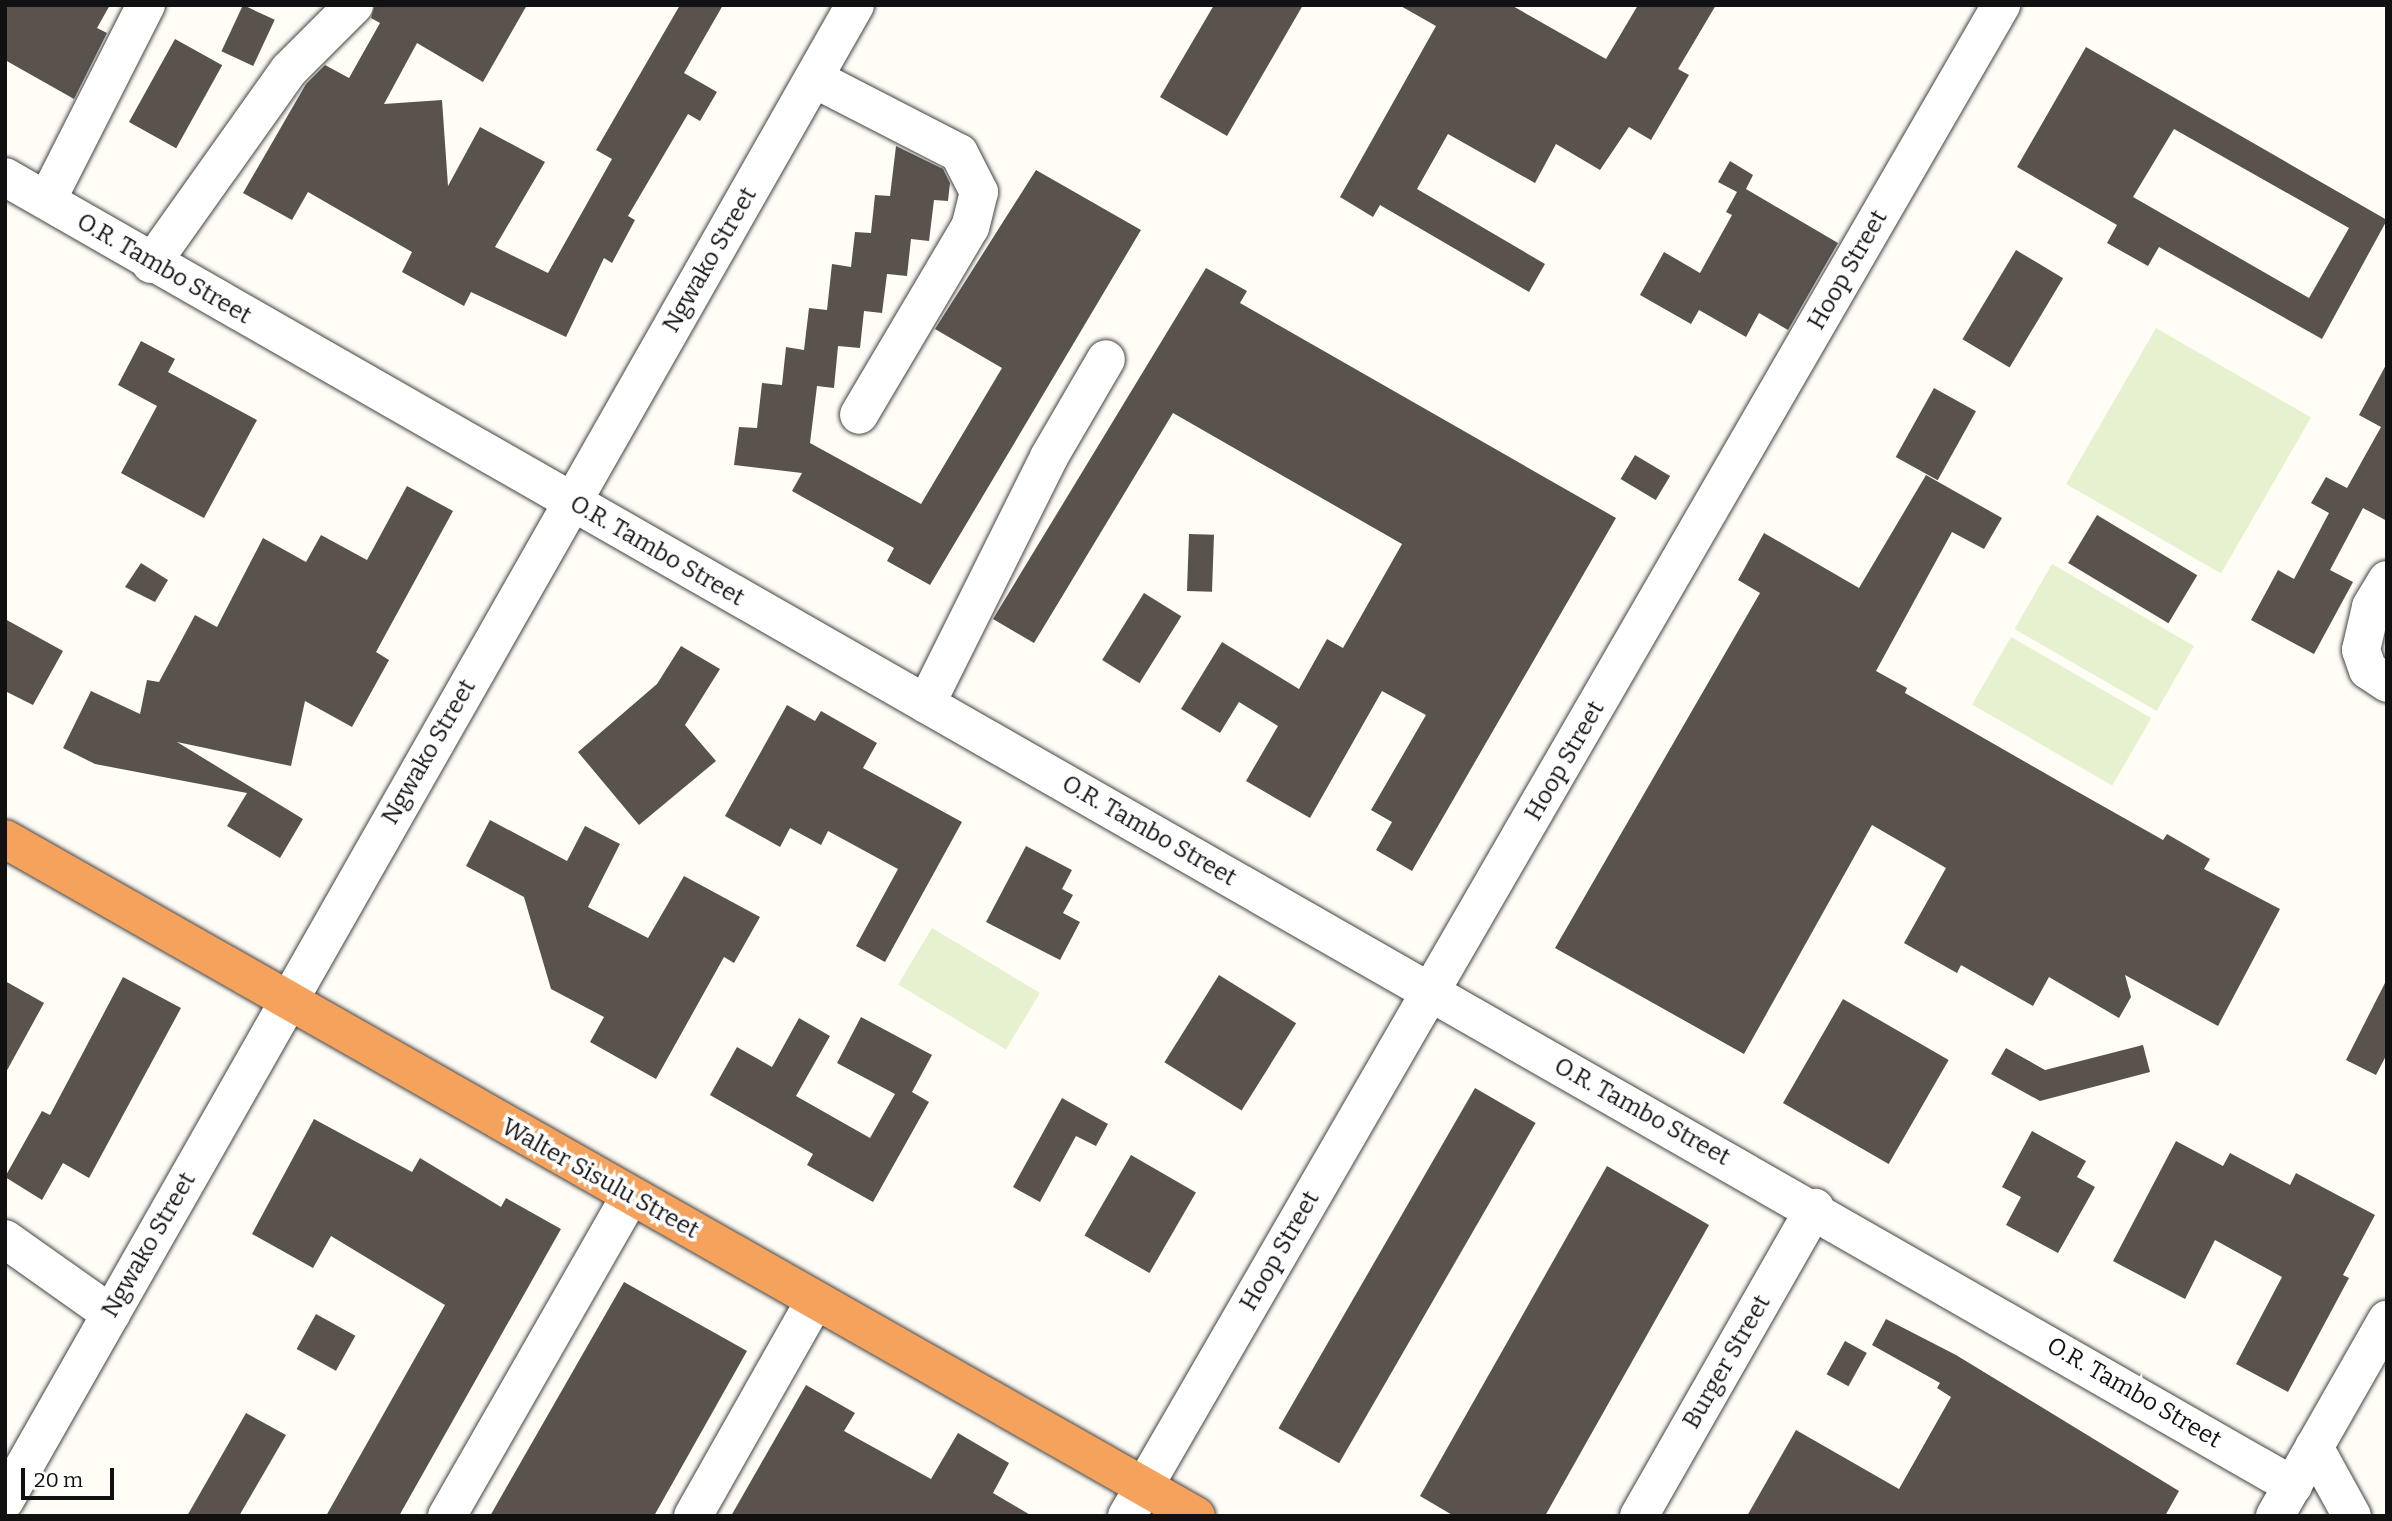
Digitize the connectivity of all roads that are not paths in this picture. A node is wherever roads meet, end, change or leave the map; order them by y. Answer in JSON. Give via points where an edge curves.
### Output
{"nodes":[{"id":1,"x":146,"y":5,"type":"edge"},
{"id":2,"x":354,"y":5,"type":"edge"},
{"id":3,"x":855,"y":5,"type":"edge"},
{"id":4,"x":2001,"y":5,"type":"edge"},
{"id":5,"x":815,"y":79,"type":"junction"},
{"id":6,"x":5,"y":177,"type":"edge"},
{"id":7,"x":47,"y":200,"type":"junction"},
{"id":8,"x":151,"y":264,"type":"junction"},
{"id":9,"x":1106,"y":359,"type":"dead end"},
{"id":10,"x":859,"y":415,"type":"dead end"},
{"id":11,"x":571,"y":502,"type":"junction"},
{"id":12,"x":2387,"y":580,"type":"edge"},
{"id":13,"x":2387,"y":683,"type":"edge"},
{"id":14,"x":926,"y":704,"type":"junction"},
{"id":15,"x":5,"y":839,"type":"edge"},
{"id":16,"x":1431,"y":993,"type":"junction"},
{"id":17,"x":287,"y":1003,"type":"junction"},
{"id":18,"x":630,"y":1196,"type":"junction"},
{"id":19,"x":1815,"y":1208,"type":"junction"},
{"id":20,"x":5,"y":1239,"type":"edge"},
{"id":21,"x":815,"y":1300,"type":"junction"},
{"id":22,"x":111,"y":1314,"type":"junction"},
{"id":23,"x":2387,"y":1320,"type":"edge"},
{"id":24,"x":2314,"y":1447,"type":"junction"},
{"id":25,"x":5,"y":1500,"type":"edge"},
{"id":26,"x":1136,"y":1501,"type":"edge"},
{"id":27,"x":2284,"y":1501,"type":"edge"},
{"id":28,"x":447,"y":1516,"type":"edge"},
{"id":29,"x":693,"y":1516,"type":"edge"},
{"id":30,"x":1196,"y":1516,"type":"edge"},
{"id":31,"x":1639,"y":1516,"type":"edge"},
{"id":32,"x":2352,"y":1516,"type":"edge"}],
"edges":[{"from":1,"to":7,"type":"street"},
{"from":2,"to":8,"type":"street","via":[[289,70]]},
{"from":3,"to":5,"type":"street","name":"Ngwako Street"},
{"from":4,"to":16,"type":"street","name":"Hoop Street"},
{"from":5,"to":10,"type":"street","via":[[959,153],[979,192],[970,227]]},
{"from":5,"to":11,"type":"street","name":"Ngwako Street"},
{"from":6,"to":7,"type":"street","name":"O.R. Tambo Street"},
{"from":7,"to":8,"type":"street","name":"O.R. Tambo Street"},
{"from":8,"to":11,"type":"street","name":"O.R. Tambo Street"},
{"from":9,"to":14,"type":"street","via":[[1049,457]]},
{"from":11,"to":14,"type":"street","name":"O.R. Tambo Street"},
{"from":11,"to":17,"type":"street","name":"Ngwako Street"},
{"from":12,"to":13,"type":"street","via":[[2371,607],[2361,650],[2368,670]]},
{"from":14,"to":16,"type":"street","name":"O.R. Tambo Street"},
{"from":15,"to":17,"type":"highway","name":"Walter Sisulu Street"},
{"from":16,"to":19,"type":"street","name":"O.R. Tambo Street"},
{"from":16,"to":26,"type":"street","name":"Hoop Street"},
{"from":17,"to":18,"type":"highway","name":"Walter Sisulu Street"},
{"from":17,"to":22,"type":"street","name":"Ngwako Street"},
{"from":18,"to":21,"type":"highway","name":"Walter Sisulu Street"},
{"from":18,"to":28,"type":"street"},
{"from":19,"to":27,"type":"street","name":"O.R. Tambo Street"},
{"from":19,"to":31,"type":"street","name":"Burger Street"},
{"from":20,"to":22,"type":"street"},
{"from":21,"to":26,"type":"highway","name":"Walter Sisulu Street"},
{"from":21,"to":29,"type":"street"},
{"from":22,"to":25,"type":"street","name":"Ngwako Street"},
{"from":23,"to":24,"type":"street"},
{"from":24,"to":27,"type":"street"},
{"from":24,"to":32,"type":"street"},
{"from":26,"to":30,"type":"highway","name":"Walter Sisulu Street"}]}
